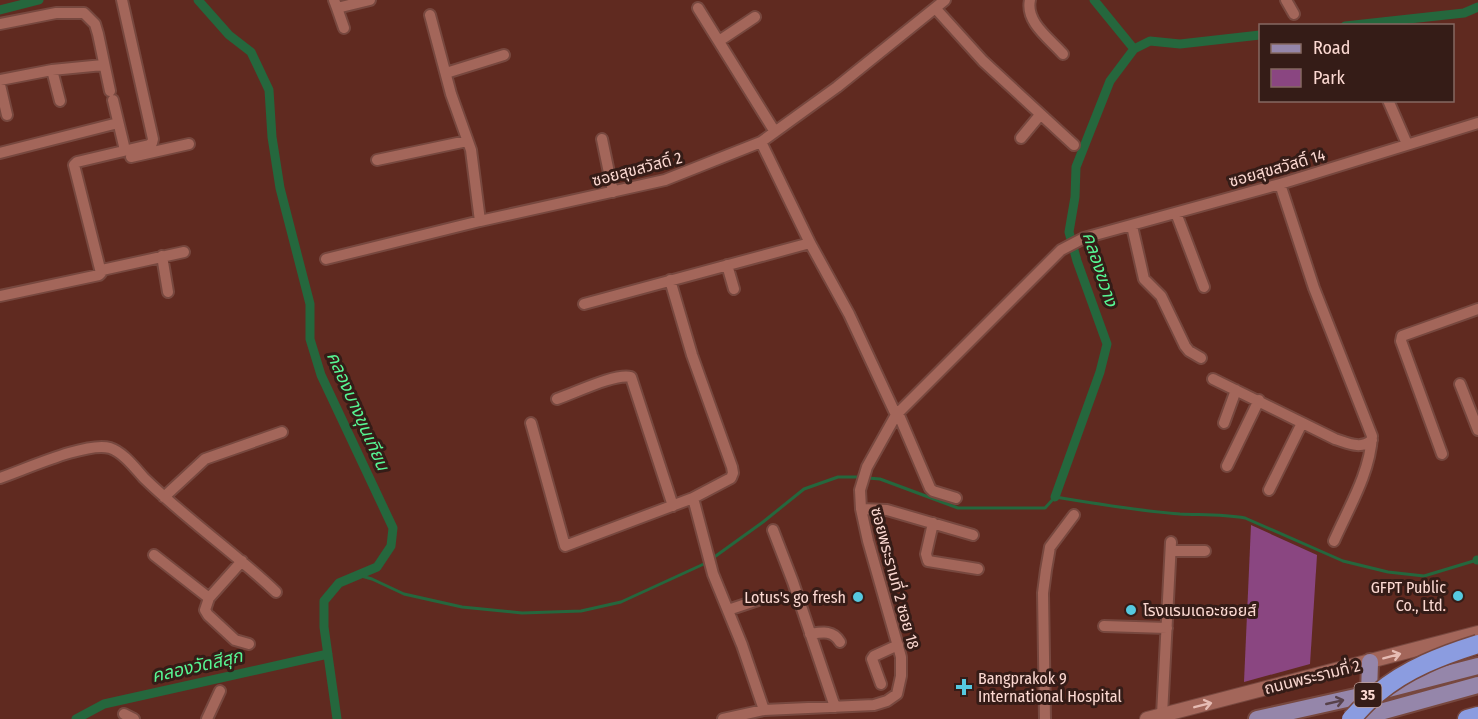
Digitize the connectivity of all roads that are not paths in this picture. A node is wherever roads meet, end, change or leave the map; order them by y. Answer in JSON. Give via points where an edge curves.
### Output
{"nodes":[{"id":1,"x":370,"y":0,"type":"edge"},
{"id":2,"x":945,"y":0,"type":"edge"},
{"id":3,"x":1030,"y":0,"type":"edge"},
{"id":4,"x":1286,"y":0,"type":"edge"},
{"id":5,"x":336,"y":4,"type":"edge"},
{"id":6,"x":123,"y":5,"type":"edge"},
{"id":7,"x":698,"y":8,"type":"dead end"},
{"id":8,"x":936,"y":9,"type":"junction"},
{"id":9,"x":1294,"y":14,"type":"dead end"},
{"id":10,"x":430,"y":15,"type":"dead end"},
{"id":11,"x":755,"y":17,"type":"dead end"},
{"id":12,"x":0,"y":24,"type":"edge"},
{"id":13,"x":344,"y":27,"type":"dead end"},
{"id":14,"x":718,"y":41,"type":"junction"},
{"id":15,"x":1063,"y":54,"type":"dead end"},
{"id":16,"x":504,"y":56,"type":"dead end"},
{"id":17,"x":103,"y":65,"type":"junction"},
{"id":18,"x":52,"y":70,"type":"junction"},
{"id":19,"x":446,"y":73,"type":"junction"},
{"id":20,"x":0,"y":82,"type":"edge"},
{"id":21,"x":60,"y":101,"type":"dead end"},
{"id":22,"x":1389,"y":102,"type":"edge"},
{"id":23,"x":7,"y":115,"type":"dead end"},
{"id":24,"x":1040,"y":115,"type":"junction"},
{"id":25,"x":118,"y":123,"type":"junction"},
{"id":26,"x":1478,"y":123,"type":"edge"},
{"id":27,"x":775,"y":132,"type":"junction"},
{"id":28,"x":1021,"y":138,"type":"dead end"},
{"id":29,"x":602,"y":139,"type":"dead end"},
{"id":30,"x":467,"y":141,"type":"junction"},
{"id":31,"x":761,"y":142,"type":"junction"},
{"id":32,"x":189,"y":144,"type":"dead end"},
{"id":33,"x":1407,"y":144,"type":"junction"},
{"id":34,"x":1074,"y":145,"type":"dead end"},
{"id":35,"x":124,"y":146,"type":"dead end"},
{"id":36,"x":0,"y":153,"type":"edge"},
{"id":37,"x":377,"y":160,"type":"dead end"},
{"id":38,"x":75,"y":170,"type":"junction"},
{"id":39,"x":1280,"y":184,"type":"junction"},
{"id":40,"x":613,"y":192,"type":"junction"},
{"id":41,"x":1176,"y":213,"type":"junction"},
{"id":42,"x":480,"y":221,"type":"junction"},
{"id":43,"x":1132,"y":226,"type":"junction"},
{"id":44,"x":1084,"y":238,"type":"joint"},
{"id":45,"x":810,"y":243,"type":"junction"},
{"id":46,"x":184,"y":252,"type":"dead end"},
{"id":47,"x":162,"y":256,"type":"junction"},
{"id":48,"x":326,"y":259,"type":"dead end"},
{"id":49,"x":728,"y":265,"type":"junction"},
{"id":50,"x":102,"y":270,"type":"junction"},
{"id":51,"x":670,"y":280,"type":"junction"},
{"id":52,"x":1204,"y":287,"type":"dead end"},
{"id":53,"x":734,"y":289,"type":"dead end"},
{"id":54,"x":168,"y":292,"type":"dead end"},
{"id":55,"x":0,"y":296,"type":"edge"},
{"id":56,"x":584,"y":304,"type":"dead end"},
{"id":57,"x":1478,"y":309,"type":"edge"},
{"id":58,"x":1201,"y":358,"type":"dead end"},
{"id":59,"x":1212,"y":379,"type":"dead end"},
{"id":60,"x":1460,"y":384,"type":"dead end"},
{"id":61,"x":1236,"y":390,"type":"junction"},
{"id":62,"x":557,"y":399,"type":"dead end"},
{"id":63,"x":1259,"y":400,"type":"junction"},
{"id":64,"x":897,"y":414,"type":"junction"},
{"id":65,"x":531,"y":423,"type":"dead end"},
{"id":66,"x":1224,"y":423,"type":"dead end"},
{"id":67,"x":1302,"y":423,"type":"junction"},
{"id":68,"x":1478,"y":430,"type":"edge"},
{"id":69,"x":282,"y":432,"type":"dead end"},
{"id":70,"x":1372,"y":440,"type":"junction"},
{"id":71,"x":1442,"y":454,"type":"dead end"},
{"id":72,"x":1227,"y":466,"type":"dead end"},
{"id":73,"x":0,"y":477,"type":"edge"},
{"id":74,"x":1269,"y":490,"type":"dead end"},
{"id":75,"x":164,"y":497,"type":"junction"},
{"id":76,"x":693,"y":498,"type":"junction"},
{"id":77,"x":956,"y":498,"type":"dead end"},
{"id":78,"x":673,"y":506,"type":"junction"},
{"id":79,"x":861,"y":509,"type":"junction"},
{"id":80,"x":1074,"y":515,"type":"dead end"},
{"id":81,"x":933,"y":523,"type":"junction"},
{"id":82,"x":773,"y":530,"type":"dead end"},
{"id":83,"x":973,"y":535,"type":"dead end"},
{"id":84,"x":1334,"y":541,"type":"dead end"},
{"id":85,"x":1204,"y":552,"type":"dead end"},
{"id":86,"x":154,"y":555,"type":"dead end"},
{"id":87,"x":242,"y":561,"type":"junction"},
{"id":88,"x":978,"y":569,"type":"dead end"},
{"id":89,"x":276,"y":592,"type":"dead end"},
{"id":90,"x":209,"y":598,"type":"junction"},
{"id":91,"x":758,"y":600,"type":"dead end"},
{"id":92,"x":728,"y":610,"type":"junction"},
{"id":93,"x":1104,"y":626,"type":"dead end"},
{"id":94,"x":1167,"y":628,"type":"junction"},
{"id":95,"x":1478,"y":633,"type":"edge"},
{"id":96,"x":810,"y":634,"type":"junction"},
{"id":97,"x":840,"y":642,"type":"dead end"},
{"id":98,"x":249,"y":644,"type":"dead end"},
{"id":99,"x":1478,"y":644,"type":"edge"},
{"id":100,"x":898,"y":645,"type":"junction"},
{"id":101,"x":1370,"y":662,"type":"junction"},
{"id":102,"x":1478,"y":666,"type":"edge"},
{"id":103,"x":880,"y":684,"type":"dead end"},
{"id":104,"x":1478,"y":685,"type":"edge"},
{"id":105,"x":220,"y":691,"type":"dead end"},
{"id":106,"x":1369,"y":694,"type":"junction"},
{"id":107,"x":835,"y":707,"type":"junction"},
{"id":108,"x":764,"y":711,"type":"junction"},
{"id":109,"x":1162,"y":715,"type":"junction"},
{"id":110,"x":1375,"y":715,"type":"edge"},
{"id":111,"x":1478,"y":716,"type":"edge"},
{"id":112,"x":210,"y":718,"type":"edge"},
{"id":113,"x":723,"y":719,"type":"edge"},
{"id":114,"x":1045,"y":719,"type":"edge"},
{"id":115,"x":1146,"y":719,"type":"edge"},
{"id":116,"x":1257,"y":719,"type":"edge"},
{"id":117,"x":1353,"y":719,"type":"edge"},
{"id":118,"x":1467,"y":719,"type":"edge"}],
"edges":[{"from":1,"to":5,"type":"street"},
{"from":2,"to":8,"type":"street","name":"ซอยสุขสวัสดิ์ 2"},
{"from":3,"to":15,"type":"street","via":[[1033,21]]},
{"from":4,"to":9,"type":"street"},
{"from":5,"to":13,"type":"street"},
{"from":6,"to":38,"type":"street","via":[[152,143],[77,162]]},
{"from":7,"to":14,"type":"street"},
{"from":8,"to":24,"type":"street"},
{"from":8,"to":27,"type":"street","name":"ซอยสุขสวัสดิ์ 2"},
{"from":10,"to":19,"type":"street"},
{"from":11,"to":14,"type":"street"},
{"from":12,"to":17,"type":"street","via":[[56,13],[84,13],[94,24]]},
{"from":14,"to":27,"type":"street"},
{"from":16,"to":19,"type":"street"},
{"from":17,"to":18,"type":"street"},
{"from":17,"to":25,"type":"street"},
{"from":18,"to":20,"type":"street"},
{"from":18,"to":21,"type":"street"},
{"from":19,"to":30,"type":"street"},
{"from":20,"to":23,"type":"street"},
{"from":22,"to":33,"type":"street"},
{"from":24,"to":28,"type":"street"},
{"from":24,"to":34,"type":"street"},
{"from":25,"to":35,"type":"street"},
{"from":25,"to":36,"type":"street"},
{"from":26,"to":33,"type":"street","name":"ซอยสุขสวัสดิ์ 14"},
{"from":27,"to":31,"type":"street","name":"ซอยสุขสวัสดิ์ 2"},
{"from":29,"to":40,"type":"street"},
{"from":30,"to":37,"type":"street"},
{"from":30,"to":42,"type":"street"},
{"from":31,"to":40,"type":"street","name":"ซอยสุขสวัสดิ์ 2","via":[[665,180]]},
{"from":31,"to":45,"type":"street"},
{"from":32,"to":38,"type":"street"},
{"from":33,"to":39,"type":"street","name":"ซอยสุขสวัสดิ์ 14"},
{"from":38,"to":50,"type":"street"},
{"from":39,"to":41,"type":"street","name":"ซอยสุขสวัสดิ์ 14"},
{"from":39,"to":70,"type":"street","via":[[1314,288]]},
{"from":40,"to":42,"type":"street","name":"ซอยสุขสวัสดิ์ 2"},
{"from":41,"to":43,"type":"street","name":"ซอยสุขสวัสดิ์ 14"},
{"from":41,"to":52,"type":"street"},
{"from":42,"to":48,"type":"street","name":"ซอยสุขสวัสดิ์ 2"},
{"from":43,"to":44,"type":"street","name":"ซอยสุขสวัสดิ์ 14"},
{"from":43,"to":58,"type":"street","via":[[1144,279],[1161,296],[1185,346]]},
{"from":44,"to":64,"type":"street","name":"ซอยพระรามที่ 2 ซอย 18","via":[[1061,250]]},
{"from":45,"to":49,"type":"street"},
{"from":45,"to":64,"type":"street"},
{"from":46,"to":47,"type":"street"},
{"from":47,"to":50,"type":"street"},
{"from":47,"to":54,"type":"street"},
{"from":49,"to":51,"type":"street"},
{"from":49,"to":53,"type":"street"},
{"from":50,"to":55,"type":"street","via":[[99,275]]},
{"from":51,"to":56,"type":"street"},
{"from":51,"to":76,"type":"street","via":[[733,473],[731,478]]},
{"from":57,"to":71,"type":"street","via":[[1402,336]]},
{"from":59,"to":61,"type":"street"},
{"from":60,"to":68,"type":"street"},
{"from":61,"to":63,"type":"street"},
{"from":61,"to":66,"type":"street"},
{"from":62,"to":78,"type":"street","via":[[610,380],[631,377]]},
{"from":63,"to":67,"type":"street"},
{"from":63,"to":72,"type":"street"},
{"from":64,"to":77,"type":"street","via":[[930,488]]},
{"from":64,"to":79,"type":"street","name":"ซอยพระรามที่ 2 ซอย 18","via":[[867,467],[860,490]]},
{"from":65,"to":78,"type":"street","via":[[565,546]]},
{"from":67,"to":70,"type":"street","via":[[1354,446]]},
{"from":67,"to":74,"type":"street"},
{"from":69,"to":75,"type":"street","via":[[205,459]]},
{"from":70,"to":84,"type":"street","via":[[1365,471]]},
{"from":73,"to":75,"type":"street","via":[[51,458],[105,447],[122,455]]},
{"from":75,"to":87,"type":"street"},
{"from":76,"to":78,"type":"street"},
{"from":76,"to":92,"type":"street","via":[[708,557]]},
{"from":79,"to":81,"type":"street","via":[[886,510]]},
{"from":79,"to":100,"type":"street","name":"ซอยพระรามที่ 2 ซอย 18"},
{"from":80,"to":114,"type":"street","via":[[1050,547],[1046,570]]},
{"from":81,"to":83,"type":"street"},
{"from":81,"to":88,"type":"street","via":[[928,561]]},
{"from":82,"to":96,"type":"street"},
{"from":85,"to":94,"type":"street","via":[[1171,546]]},
{"from":86,"to":90,"type":"street"},
{"from":87,"to":89,"type":"street"},
{"from":87,"to":90,"type":"street"},
{"from":90,"to":98,"type":"street","via":[[205,610],[208,615],[235,640]]},
{"from":91,"to":92,"type":"street"},
{"from":92,"to":108,"type":"street"},
{"from":93,"to":94,"type":"street"},
{"from":94,"to":109,"type":"street"},
{"from":101,"to":95,"type":"main road","name":"ถนนพระรามที่ 2","number":"35","one_way":true},
{"from":96,"to":97,"type":"street","via":[[831,633]]},
{"from":96,"to":107,"type":"street"},
{"from":99,"to":117,"type":"highway","bridge":true,"via":[[1404,675],[1378,693]]},
{"from":100,"to":103,"type":"street","via":[[872,659]]},
{"from":100,"to":107,"type":"street","name":"ซอยพระรามที่ 2 ซอย 18","via":[[901,676],[897,694],[874,705]]},
{"from":101,"to":106,"type":"main road"},
{"from":109,"to":101,"type":"main road","name":"ถนนพระรามที่ 2","number":"35","one_way":true},
{"from":102,"to":106,"type":"main road","name":"ถนนพระรามที่ 2","number":"35"},
{"from":104,"to":110,"type":"main road","number":"35"},
{"from":105,"to":112,"type":"street"},
{"from":116,"to":106,"type":"main road","name":"ถนนพระรามที่ 2","number":"35","one_way":true},
{"from":107,"to":108,"type":"street","name":"ซอยพระรามที่ 2 ซอย 18"},
{"from":108,"to":113,"type":"street","name":"ซอยพระรามที่ 2 ซอย 18"},
{"from":109,"to":115,"type":"main road","name":"ถนนพระรามที่ 2","number":"35"},
{"from":110,"to":117,"type":"main road","number":"35"},
{"from":111,"to":118,"type":"highway"}]}
